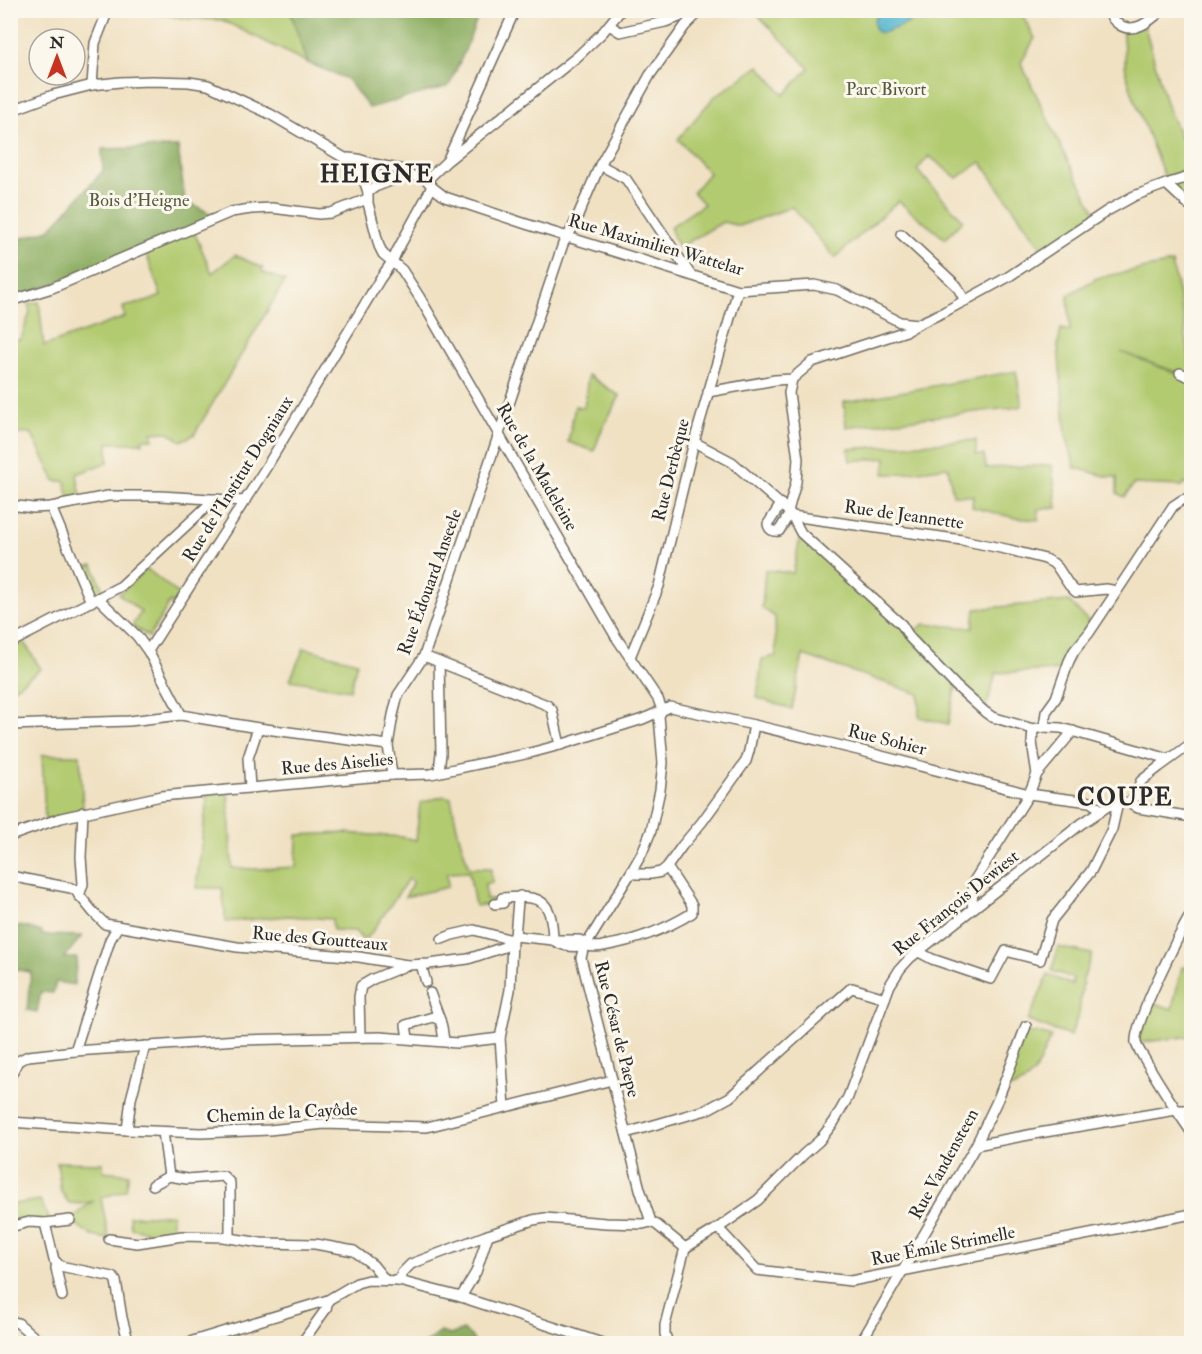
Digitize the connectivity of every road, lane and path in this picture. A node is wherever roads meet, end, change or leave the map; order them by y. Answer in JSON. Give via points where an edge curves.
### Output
{"nodes":[{"id":1,"x":108,"y":10,"type":"edge"},
{"id":2,"x":515,"y":10,"type":"edge"},
{"id":3,"x":621,"y":10,"type":"edge"},
{"id":4,"x":701,"y":10,"type":"edge"},
{"id":5,"x":1108,"y":10,"type":"edge"},
{"id":6,"x":1162,"y":10,"type":"edge"},
{"id":7,"x":679,"y":14,"type":"edge"},
{"id":8,"x":609,"y":25,"type":"junction"},
{"id":9,"x":685,"y":26,"type":"junction"},
{"id":10,"x":92,"y":85,"type":"junction"},
{"id":11,"x":10,"y":111,"type":"edge"},
{"id":12,"x":344,"y":157,"type":"junction"},
{"id":13,"x":447,"y":161,"type":"junction"},
{"id":14,"x":600,"y":165,"type":"junction"},
{"id":15,"x":406,"y":175,"type":"junction"},
{"id":16,"x":1191,"y":176,"type":"edge"},
{"id":17,"x":1171,"y":182,"type":"junction"},
{"id":18,"x":430,"y":183,"type":"junction"},
{"id":19,"x":368,"y":196,"type":"junction"},
{"id":20,"x":1191,"y":208,"type":"edge"},
{"id":21,"x":901,"y":234,"type":"dead end"},
{"id":22,"x":568,"y":237,"type":"junction"},
{"id":23,"x":379,"y":246,"type":"junction"},
{"id":24,"x":397,"y":251,"type":"junction"},
{"id":25,"x":392,"y":262,"type":"junction"},
{"id":26,"x":690,"y":275,"type":"junction"},
{"id":27,"x":738,"y":290,"type":"junction"},
{"id":28,"x":965,"y":301,"type":"junction"},
{"id":29,"x":10,"y":302,"type":"edge"},
{"id":30,"x":918,"y":324,"type":"junction"},
{"id":31,"x":1180,"y":373,"type":"dead end"},
{"id":32,"x":1191,"y":378,"type":"edge"},
{"id":33,"x":792,"y":379,"type":"junction"},
{"id":34,"x":708,"y":392,"type":"junction"},
{"id":35,"x":499,"y":434,"type":"junction"},
{"id":36,"x":694,"y":442,"type":"junction"},
{"id":37,"x":1191,"y":497,"type":"edge"},
{"id":38,"x":215,"y":499,"type":"junction"},
{"id":39,"x":245,"y":501,"type":"junction"},
{"id":40,"x":10,"y":505,"type":"edge"},
{"id":41,"x":51,"y":507,"type":"junction"},
{"id":42,"x":788,"y":511,"type":"junction"},
{"id":43,"x":1117,"y":591,"type":"junction"},
{"id":44,"x":95,"y":600,"type":"junction"},
{"id":45,"x":10,"y":643,"type":"edge"},
{"id":46,"x":148,"y":651,"type":"junction"},
{"id":47,"x":424,"y":656,"type":"junction"},
{"id":48,"x":630,"y":657,"type":"junction"},
{"id":49,"x":439,"y":662,"type":"junction"},
{"id":50,"x":662,"y":710,"type":"junction"},
{"id":51,"x":181,"y":715,"type":"junction"},
{"id":52,"x":10,"y":725,"type":"edge"},
{"id":53,"x":754,"y":725,"type":"junction"},
{"id":54,"x":1044,"y":727,"type":"junction"},
{"id":55,"x":258,"y":728,"type":"junction"},
{"id":56,"x":1033,"y":729,"type":"junction"},
{"id":57,"x":1073,"y":731,"type":"junction"},
{"id":58,"x":1191,"y":743,"type":"edge"},
{"id":59,"x":388,"y":745,"type":"junction"},
{"id":60,"x":561,"y":745,"type":"junction"},
{"id":61,"x":1171,"y":757,"type":"junction"},
{"id":62,"x":439,"y":772,"type":"junction"},
{"id":63,"x":1037,"y":774,"type":"junction"},
{"id":64,"x":392,"y":775,"type":"junction"},
{"id":65,"x":250,"y":787,"type":"junction"},
{"id":66,"x":1029,"y":794,"type":"junction"},
{"id":67,"x":1123,"y":803,"type":"junction"},
{"id":68,"x":1102,"y":810,"type":"junction"},
{"id":69,"x":84,"y":812,"type":"junction"},
{"id":70,"x":1191,"y":817,"type":"edge"},
{"id":71,"x":10,"y":836,"type":"edge"},
{"id":72,"x":667,"y":867,"type":"junction"},
{"id":73,"x":630,"y":874,"type":"junction"},
{"id":74,"x":10,"y":876,"type":"edge"},
{"id":75,"x":79,"y":896,"type":"junction"},
{"id":76,"x":520,"y":896,"type":"junction"},
{"id":77,"x":495,"y":904,"type":"dead end"},
{"id":78,"x":974,"y":907,"type":"junction"},
{"id":79,"x":1191,"y":912,"type":"edge"},
{"id":80,"x":118,"y":926,"type":"junction"},
{"id":81,"x":513,"y":938,"type":"junction"},
{"id":82,"x":442,"y":939,"type":"dead end"},
{"id":83,"x":553,"y":940,"type":"junction"},
{"id":84,"x":585,"y":946,"type":"junction"},
{"id":85,"x":917,"y":951,"type":"junction"},
{"id":86,"x":421,"y":964,"type":"junction"},
{"id":87,"x":407,"y":965,"type":"junction"},
{"id":88,"x":426,"y":982,"type":"dead end"},
{"id":89,"x":430,"y":993,"type":"dead end"},
{"id":90,"x":885,"y":998,"type":"junction"},
{"id":91,"x":440,"y":1020,"type":"junction"},
{"id":92,"x":1026,"y":1026,"type":"dead end"},
{"id":93,"x":360,"y":1037,"type":"junction"},
{"id":94,"x":408,"y":1038,"type":"junction"},
{"id":95,"x":500,"y":1038,"type":"junction"},
{"id":96,"x":444,"y":1041,"type":"junction"},
{"id":97,"x":145,"y":1046,"type":"junction"},
{"id":98,"x":75,"y":1051,"type":"junction"},
{"id":99,"x":10,"y":1077,"type":"edge"},
{"id":100,"x":612,"y":1080,"type":"junction"},
{"id":101,"x":505,"y":1107,"type":"junction"},
{"id":102,"x":1176,"y":1110,"type":"junction"},
{"id":103,"x":1191,"y":1110,"type":"edge"},
{"id":104,"x":10,"y":1122,"type":"edge"},
{"id":105,"x":127,"y":1130,"type":"junction"},
{"id":106,"x":163,"y":1132,"type":"junction"},
{"id":107,"x":626,"y":1133,"type":"junction"},
{"id":108,"x":1191,"y":1133,"type":"edge"},
{"id":109,"x":976,"y":1145,"type":"junction"},
{"id":110,"x":169,"y":1176,"type":"junction"},
{"id":111,"x":153,"y":1185,"type":"dead end"},
{"id":112,"x":1191,"y":1214,"type":"edge"},
{"id":113,"x":70,"y":1220,"type":"dead end"},
{"id":114,"x":651,"y":1222,"type":"junction"},
{"id":115,"x":45,"y":1223,"type":"junction"},
{"id":116,"x":10,"y":1227,"type":"edge"},
{"id":117,"x":718,"y":1228,"type":"junction"},
{"id":118,"x":488,"y":1235,"type":"junction"},
{"id":119,"x":230,"y":1238,"type":"junction"},
{"id":120,"x":109,"y":1239,"type":"dead end"},
{"id":121,"x":685,"y":1248,"type":"junction"},
{"id":122,"x":57,"y":1263,"type":"junction"},
{"id":123,"x":902,"y":1272,"type":"junction"},
{"id":124,"x":385,"y":1280,"type":"junction"},
{"id":125,"x":399,"y":1281,"type":"junction"},
{"id":126,"x":62,"y":1296,"type":"dead end"},
{"id":127,"x":461,"y":1297,"type":"junction"},
{"id":128,"x":328,"y":1299,"type":"junction"},
{"id":129,"x":10,"y":1321,"type":"edge"},
{"id":130,"x":667,"y":1343,"type":"edge"},
{"id":131,"x":42,"y":1344,"type":"edge"},
{"id":132,"x":129,"y":1344,"type":"edge"},
{"id":133,"x":183,"y":1344,"type":"edge"},
{"id":134,"x":301,"y":1344,"type":"edge"},
{"id":135,"x":605,"y":1344,"type":"edge"},
{"id":136,"x":860,"y":1344,"type":"edge"}],
"edges":[{"from":1,"to":10,"type":"street","via":[[95,43]]},
{"from":2,"to":13,"type":"street"},
{"from":3,"to":8,"type":"street","name":"Rue de l'Institut Dogniaux"},
{"from":4,"to":9,"type":"street","name":"Rue Édouard Anseele"},
{"from":5,"to":6,"type":"street","via":[[1115,22],[1136,28]]},
{"from":7,"to":8,"type":"street","via":[[665,22],[620,32]]},
{"from":7,"to":9,"type":"street"},
{"from":8,"to":13,"type":"street","name":"Rue de l'Institut Dogniaux","via":[[578,56]]},
{"from":9,"to":14,"type":"street","name":"Rue Édouard Anseele","via":[[650,75]]},
{"from":10,"to":11,"type":"street"},
{"from":10,"to":12,"type":"street","via":[[152,81],[208,85],[270,114]]},
{"from":12,"to":15,"type":"street","name":"Rue Maximilien Wattelar","via":[[403,170]]},
{"from":12,"to":19,"type":"street","name":"Rue de la Madeleine","via":[[364,180]]},
{"from":13,"to":18,"type":"street","name":"Rue de l'Institut Dogniaux"},
{"from":14,"to":22,"type":"street","name":"Rue Édouard Anseele"},
{"from":14,"to":26,"type":"street","via":[[626,179]]},
{"from":15,"to":18,"type":"street","name":"Rue Maximilien Wattelar","via":[[420,176]]},
{"from":15,"to":19,"type":"street","via":[[375,187]]},
{"from":16,"to":17,"type":"street"},
{"from":17,"to":20,"type":"street"},
{"from":17,"to":28,"type":"street","via":[[1107,210]]},
{"from":18,"to":22,"type":"street","name":"Rue Maximilien Wattelar","via":[[445,197]]},
{"from":18,"to":24,"type":"street","name":"Rue de l'Institut Dogniaux"},
{"from":19,"to":23,"type":"street","name":"Rue de la Madeleine"},
{"from":19,"to":29,"type":"street","via":[[331,213],[272,208],[231,212]]},
{"from":21,"to":28,"type":"street","via":[[957,286]]},
{"from":22,"to":26,"type":"street","name":"Rue Maximilien Wattelar"},
{"from":22,"to":35,"type":"street","name":"Rue Édouard Anseele"},
{"from":23,"to":24,"type":"street","via":[[384,251]]},
{"from":23,"to":25,"type":"street","name":"Rue de la Madeleine"},
{"from":24,"to":25,"type":"street","name":"Rue de l'Institut Dogniaux"},
{"from":25,"to":35,"type":"street","name":"Rue de la Madeleine","via":[[420,298]]},
{"from":25,"to":39,"type":"street","name":"Rue de l'Institut Dogniaux"},
{"from":26,"to":27,"type":"street","name":"Rue Maximilien Wattelar"},
{"from":27,"to":30,"type":"street","name":"Rue Maximilien Wattelar","via":[[814,285],[837,290],[900,322]]},
{"from":27,"to":34,"type":"street","name":"Rue Derbèque"},
{"from":28,"to":30,"type":"street"},
{"from":30,"to":33,"type":"street","via":[[906,332],[812,362]]},
{"from":31,"to":32,"type":"street"},
{"from":33,"to":34,"type":"street"},
{"from":33,"to":42,"type":"street","via":[[789,393],[798,459]]},
{"from":34,"to":36,"type":"street","name":"Rue Derbèque"},
{"from":35,"to":47,"type":"street","name":"Rue Édouard Anseele"},
{"from":35,"to":48,"type":"street","name":"Rue de la Madeleine"},
{"from":36,"to":42,"type":"street","via":[[732,462]]},
{"from":36,"to":48,"type":"street","name":"Rue Derbèque","via":[[659,586]]},
{"from":37,"to":43,"type":"street","via":[[1173,506]]},
{"from":38,"to":39,"type":"street"},
{"from":38,"to":41,"type":"street","via":[[108,496]]},
{"from":38,"to":44,"type":"street","via":[[121,586]]},
{"from":39,"to":46,"type":"street","name":"Rue de l'Institut Dogniaux"},
{"from":40,"to":41,"type":"street"},
{"from":41,"to":44,"type":"street"},
{"from":42,"to":43,"type":"street","name":"Rue de Jeannette","via":[[1010,550],[1053,563],[1076,592]]},
{"from":42,"to":56,"type":"street","via":[[801,533],[902,625],[910,638],[991,720]]},
{"from":43,"to":54,"type":"street","via":[[1074,651],[1056,698],[1046,712]]},
{"from":44,"to":45,"type":"street"},
{"from":44,"to":46,"type":"street","via":[[137,636]]},
{"from":46,"to":51,"type":"street"},
{"from":47,"to":49,"type":"street"},
{"from":47,"to":59,"type":"street","name":"Rue Édouard Anseele","via":[[398,695]]},
{"from":48,"to":50,"type":"street","name":"Rue de la Madeleine"},
{"from":49,"to":60,"type":"street","via":[[547,705],[552,710]]},
{"from":49,"to":62,"type":"street"},
{"from":50,"to":53,"type":"street","name":"Rue Sohier","via":[[670,707]]},
{"from":50,"to":60,"type":"street","name":"Rue des Aiselies"},
{"from":50,"to":73,"type":"street","name":"Rue César de Paepe","via":[[659,716],[663,763],[655,817]]},
{"from":51,"to":52,"type":"street"},
{"from":51,"to":55,"type":"street"},
{"from":53,"to":66,"type":"street","name":"Rue Sohier"},
{"from":53,"to":72,"type":"street","via":[[746,761]]},
{"from":54,"to":56,"type":"street"},
{"from":54,"to":57,"type":"street"},
{"from":55,"to":59,"type":"street"},
{"from":55,"to":65,"type":"street","via":[[248,758]]},
{"from":56,"to":63,"type":"street"},
{"from":57,"to":61,"type":"street"},
{"from":57,"to":63,"type":"street"},
{"from":58,"to":61,"type":"street"},
{"from":59,"to":64,"type":"street","name":"Rue Édouard Anseele"},
{"from":60,"to":62,"type":"street","name":"Rue des Aiselies"},
{"from":61,"to":67,"type":"street","via":[[1141,781],[1134,799]]},
{"from":62,"to":64,"type":"street","name":"Rue des Aiselies"},
{"from":63,"to":66,"type":"street"},
{"from":64,"to":65,"type":"street","name":"Rue des Aiselies"},
{"from":65,"to":69,"type":"street","name":"Rue des Aiselies","via":[[161,796]]},
{"from":66,"to":68,"type":"street","name":"Rue Sohier","via":[[1090,802]]},
{"from":66,"to":78,"type":"street","via":[[974,881]]},
{"from":67,"to":68,"type":"street","name":"Rue François Dewiest"},
{"from":67,"to":70,"type":"street"},
{"from":67,"to":85,"type":"street","via":[[1091,871],[1052,920],[1040,960],[1006,951],[991,979]]},
{"from":68,"to":78,"type":"street","name":"Rue François Dewiest"},
{"from":69,"to":71,"type":"street","name":"Rue des Aiselies"},
{"from":69,"to":75,"type":"street","via":[[83,884]]},
{"from":72,"to":73,"type":"street","via":[[661,872]]},
{"from":72,"to":84,"type":"street","via":[[692,905],[692,913],[635,938],[602,947]]},
{"from":73,"to":84,"type":"street","name":"Rue César de Paepe"},
{"from":74,"to":75,"type":"street","via":[[71,888]]},
{"from":75,"to":80,"type":"street","name":"Rue des Goutteaux","via":[[105,924]]},
{"from":76,"to":77,"type":"street","via":[[502,897],[503,903]]},
{"from":76,"to":81,"type":"street"},
{"from":76,"to":83,"type":"street","via":[[545,904],[550,912]]},
{"from":78,"to":85,"type":"street","name":"Rue François Dewiest"},
{"from":79,"to":102,"type":"street","via":[[1136,1034],[1136,1044]]},
{"from":80,"to":87,"type":"street","name":"Rue des Goutteaux","via":[[237,948],[359,957]]},
{"from":80,"to":98,"type":"street","via":[[110,940]]},
{"from":81,"to":82,"type":"street","via":[[474,930]]},
{"from":81,"to":83,"type":"street"},
{"from":81,"to":86,"type":"street","name":"Rue des Goutteaux","via":[[504,947],[468,959]]},
{"from":81,"to":95,"type":"street","via":[[510,990]]},
{"from":83,"to":84,"type":"street","via":[[579,940]]},
{"from":84,"to":100,"type":"street","name":"Rue César de Paepe","via":[[582,962]]},
{"from":85,"to":90,"type":"street","name":"Rue François Dewiest","via":[[900,969]]},
{"from":86,"to":87,"type":"street","name":"Rue des Goutteaux"},
{"from":86,"to":88,"type":"street"},
{"from":87,"to":93,"type":"street","via":[[361,986]]},
{"from":89,"to":91,"type":"street"},
{"from":90,"to":107,"type":"street","via":[[850,989],[730,1097],[706,1110]]},
{"from":90,"to":117,"type":"street","name":"Rue François Dewiest","via":[[848,1097],[834,1122],[758,1200]]},
{"from":91,"to":94,"type":"street","via":[[433,1017],[406,1025]]},
{"from":91,"to":96,"type":"street"},
{"from":92,"to":109,"type":"street","name":"Rue Vandensteen"},
{"from":93,"to":94,"type":"street"},
{"from":93,"to":97,"type":"street"},
{"from":94,"to":96,"type":"street"},
{"from":95,"to":96,"type":"street"},
{"from":95,"to":101,"type":"street"},
{"from":97,"to":98,"type":"street"},
{"from":97,"to":105,"type":"street"},
{"from":98,"to":99,"type":"street","via":[[28,1056],[18,1061]]},
{"from":100,"to":101,"type":"street","name":"Chemin de la Cayôde"},
{"from":100,"to":107,"type":"street","name":"Rue César de Paepe"},
{"from":101,"to":106,"type":"street","name":"Chemin de la Cayôde","via":[[426,1127],[324,1124],[246,1131]]},
{"from":102,"to":103,"type":"street"},
{"from":102,"to":108,"type":"street"},
{"from":102,"to":109,"type":"street"},
{"from":104,"to":105,"type":"street","name":"Chemin de la Cayôde"},
{"from":105,"to":106,"type":"street","name":"Chemin de la Cayôde"},
{"from":106,"to":110,"type":"street"},
{"from":107,"to":114,"type":"street","name":"Rue César de Paepe"},
{"from":109,"to":123,"type":"street","name":"Rue Vandensteen"},
{"from":110,"to":111,"type":"street"},
{"from":110,"to":119,"type":"street","via":[[222,1176],[230,1183]]},
{"from":112,"to":123,"type":"street","name":"Rue Émile Strimelle"},
{"from":113,"to":115,"type":"street"},
{"from":114,"to":118,"type":"street","via":[[545,1218]]},
{"from":114,"to":121,"type":"street"},
{"from":115,"to":116,"type":"street"},
{"from":115,"to":122,"type":"street"},
{"from":117,"to":121,"type":"street","name":"Rue François Dewiest"},
{"from":117,"to":123,"type":"street","name":"Rue Émile Strimelle","via":[[760,1271],[849,1281]]},
{"from":118,"to":125,"type":"street","via":[[412,1264]]},
{"from":118,"to":127,"type":"street","via":[[476,1272]]},
{"from":119,"to":120,"type":"street","via":[[182,1236],[137,1243]]},
{"from":119,"to":124,"type":"street","via":[[354,1251]]},
{"from":121,"to":130,"type":"street","via":[[664,1324]]},
{"from":122,"to":126,"type":"street"},
{"from":122,"to":132,"type":"street","via":[[113,1277]]},
{"from":123,"to":136,"type":"street","name":"Rue Vandensteen"},
{"from":124,"to":125,"type":"street"},
{"from":124,"to":128,"type":"street","via":[[368,1280]]},
{"from":125,"to":127,"type":"street"},
{"from":127,"to":135,"type":"street"},
{"from":128,"to":133,"type":"street"},
{"from":128,"to":134,"type":"street","via":[[326,1309]]},
{"from":129,"to":131,"type":"street","via":[[18,1323]]}]}
